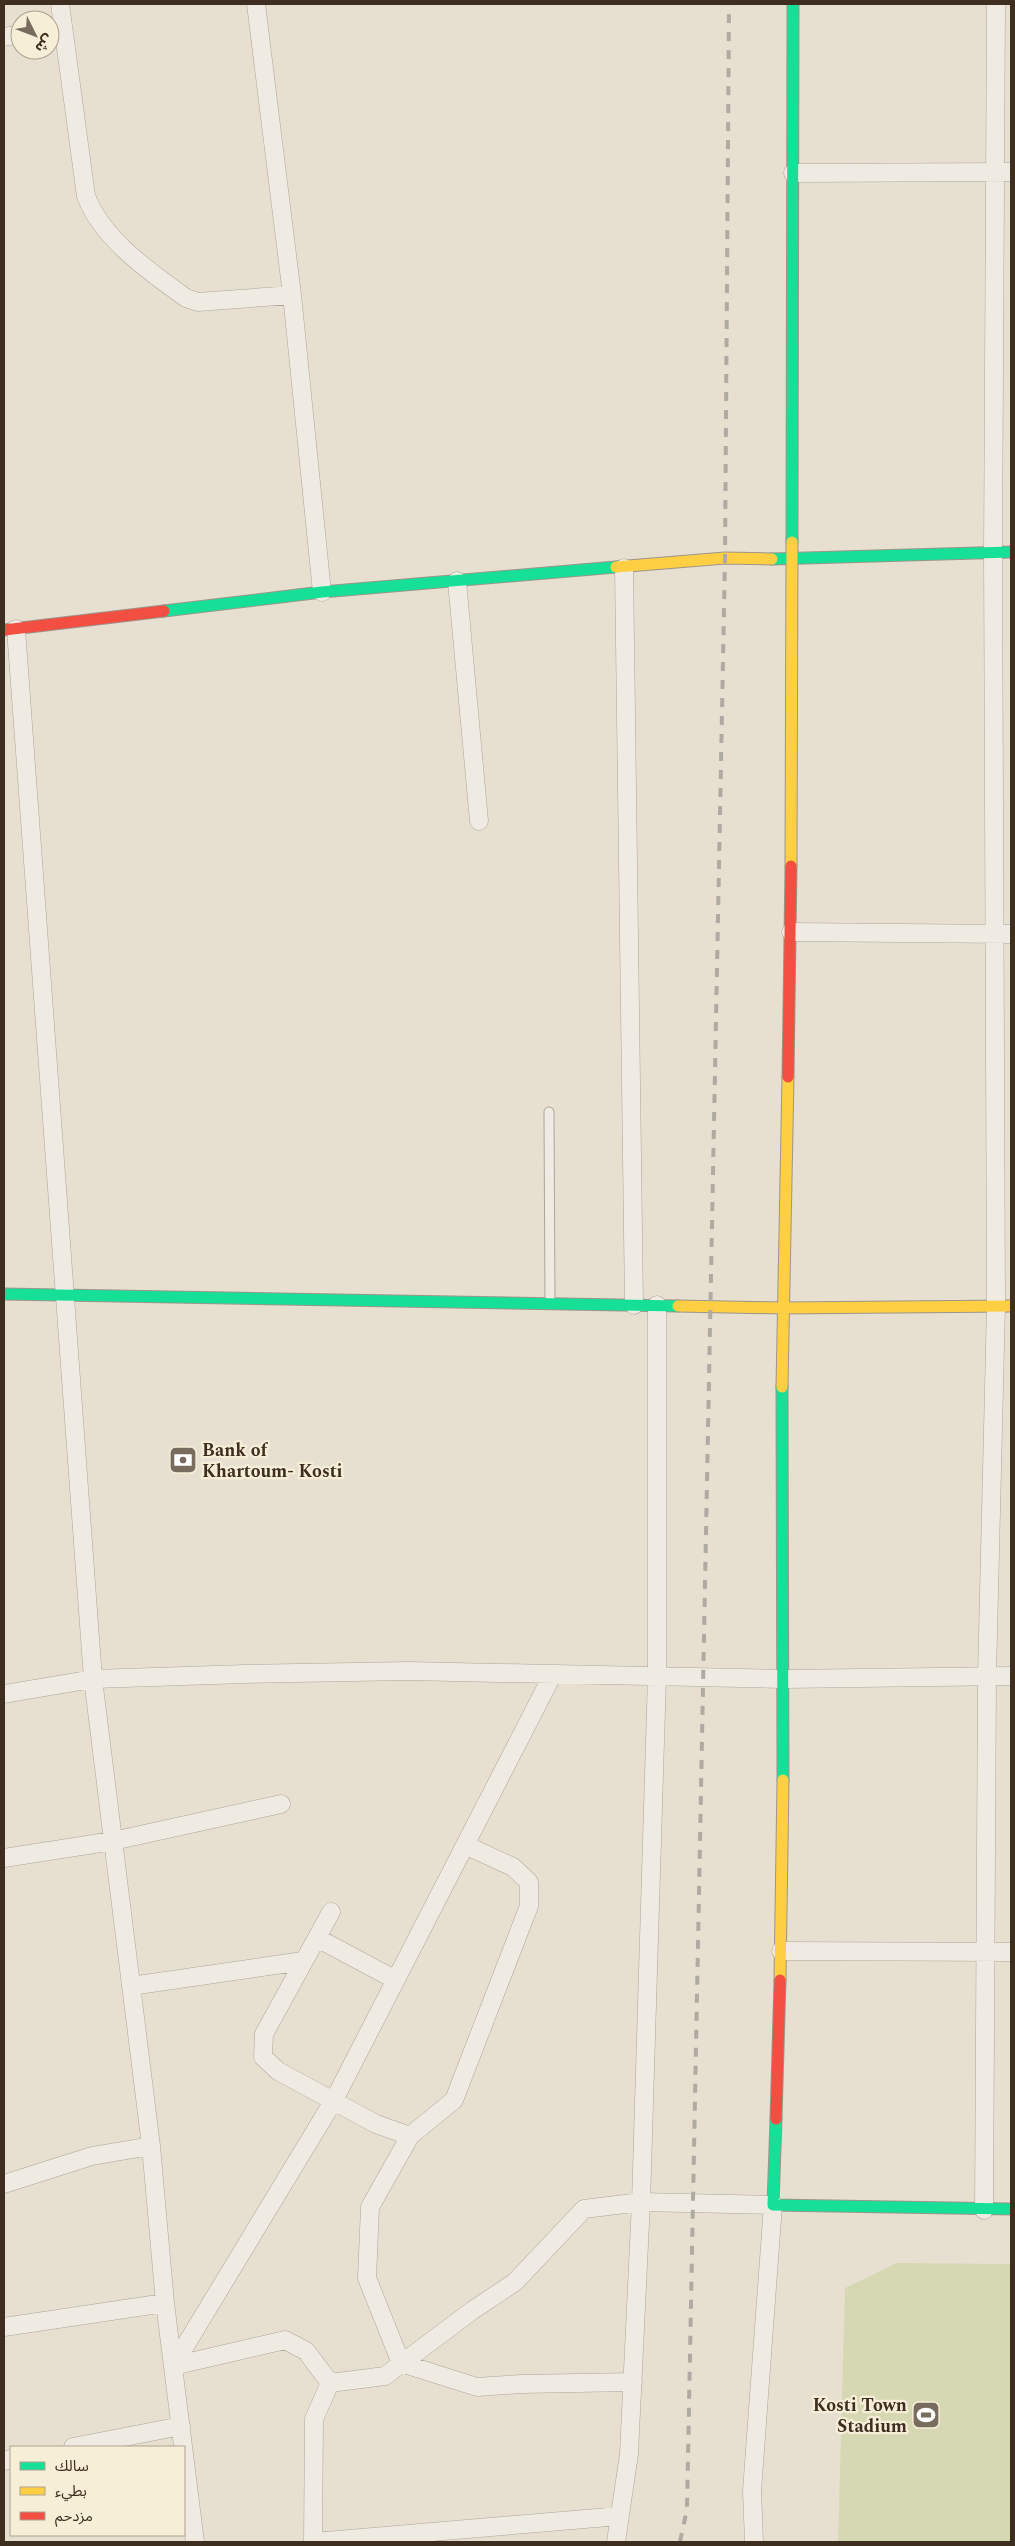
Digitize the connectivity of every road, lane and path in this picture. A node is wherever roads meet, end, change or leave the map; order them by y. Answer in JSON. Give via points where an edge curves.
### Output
{"nodes":[{"id":1,"x":256,"y":4,"type":"edge"},
{"id":2,"x":793,"y":4,"type":"edge"},
{"id":3,"x":996,"y":4,"type":"edge"},
{"id":4,"x":60,"y":51,"type":"edge"},
{"id":5,"x":1003,"y":172,"type":"edge"},
{"id":6,"x":793,"y":173,"type":"junction"},
{"id":7,"x":292,"y":295,"type":"junction"},
{"id":8,"x":1011,"y":552,"type":"edge"},
{"id":9,"x":993,"y":553,"type":"junction"},
{"id":10,"x":790,"y":560,"type":"junction"},
{"id":11,"x":624,"y":568,"type":"junction"},
{"id":12,"x":457,"y":581,"type":"junction"},
{"id":13,"x":322,"y":592,"type":"junction"},
{"id":14,"x":10,"y":630,"type":"edge"},
{"id":15,"x":479,"y":821,"type":"dead end"},
{"id":16,"x":791,"y":932,"type":"junction"},
{"id":17,"x":1004,"y":934,"type":"edge"},
{"id":18,"x":549,"y":1112,"type":"dead end"},
{"id":19,"x":4,"y":1294,"type":"edge"},
{"id":20,"x":66,"y":1296,"type":"junction"},
{"id":21,"x":550,"y":1304,"type":"junction"},
{"id":22,"x":634,"y":1305,"type":"junction"},
{"id":23,"x":657,"y":1305,"type":"junction"},
{"id":24,"x":1004,"y":1306,"type":"edge"},
{"id":25,"x":782,"y":1308,"type":"junction"},
{"id":26,"x":552,"y":1674,"type":"junction"},
{"id":27,"x":657,"y":1676,"type":"junction"},
{"id":28,"x":988,"y":1676,"type":"junction"},
{"id":29,"x":1011,"y":1676,"type":"edge"},
{"id":30,"x":93,"y":1679,"type":"junction"},
{"id":31,"x":784,"y":1679,"type":"junction"},
{"id":32,"x":4,"y":1694,"type":"edge"},
{"id":33,"x":281,"y":1804,"type":"dead end"},
{"id":34,"x":113,"y":1841,"type":"junction"},
{"id":35,"x":465,"y":1845,"type":"junction"},
{"id":36,"x":4,"y":1858,"type":"edge"},
{"id":37,"x":331,"y":1912,"type":"dead end"},
{"id":38,"x":317,"y":1938,"type":"junction"},
{"id":39,"x":781,"y":1951,"type":"junction"},
{"id":40,"x":986,"y":1952,"type":"junction"},
{"id":41,"x":1011,"y":1952,"type":"edge"},
{"id":42,"x":304,"y":1961,"type":"junction"},
{"id":43,"x":394,"y":1978,"type":"junction"},
{"id":44,"x":131,"y":1986,"type":"junction"},
{"id":45,"x":334,"y":2100,"type":"junction"},
{"id":46,"x":410,"y":2136,"type":"junction"},
{"id":47,"x":151,"y":2146,"type":"junction"},
{"id":48,"x":4,"y":2184,"type":"edge"},
{"id":49,"x":641,"y":2202,"type":"junction"},
{"id":50,"x":772,"y":2205,"type":"junction"},
{"id":51,"x":984,"y":2210,"type":"junction"},
{"id":52,"x":1011,"y":2210,"type":"edge"},
{"id":53,"x":165,"y":2303,"type":"junction"},
{"id":54,"x":4,"y":2327,"type":"edge"},
{"id":55,"x":401,"y":2363,"type":"junction"},
{"id":56,"x":173,"y":2366,"type":"junction"},
{"id":57,"x":633,"y":2382,"type":"junction"},
{"id":58,"x":330,"y":2383,"type":"junction"},
{"id":59,"x":181,"y":2426,"type":"junction"},
{"id":60,"x":78,"y":2446,"type":"edge"},
{"id":61,"x":183,"y":2446,"type":"edge"},
{"id":62,"x":185,"y":2459,"type":"edge"},
{"id":63,"x":620,"y":2516,"type":"junction"},
{"id":64,"x":195,"y":2542,"type":"edge"},
{"id":65,"x":314,"y":2542,"type":"edge"},
{"id":66,"x":616,"y":2542,"type":"edge"},
{"id":67,"x":754,"y":2542,"type":"edge"}],
"edges":[{"from":1,"to":7,"type":"street"},
{"from":2,"to":6,"type":"main road"},
{"from":3,"to":5,"type":"street"},
{"from":4,"to":7,"type":"street","via":[[86,196],[99,222],[112,238],[186,298],[198,302]]},
{"from":5,"to":6,"type":"street"},
{"from":5,"to":9,"type":"street"},
{"from":6,"to":10,"type":"main road"},
{"from":7,"to":13,"type":"street"},
{"from":8,"to":9,"type":"main road"},
{"from":9,"to":10,"type":"main road"},
{"from":9,"to":17,"type":"street"},
{"from":10,"to":11,"type":"main road","via":[[725,558]]},
{"from":10,"to":16,"type":"main road"},
{"from":11,"to":12,"type":"main road"},
{"from":11,"to":22,"type":"street"},
{"from":12,"to":13,"type":"main road"},
{"from":12,"to":15,"type":"street"},
{"from":13,"to":14,"type":"main road"},
{"from":14,"to":20,"type":"street"},
{"from":16,"to":17,"type":"street"},
{"from":16,"to":25,"type":"main road"},
{"from":17,"to":24,"type":"street"},
{"from":18,"to":21,"type":"lane"},
{"from":19,"to":20,"type":"main road"},
{"from":20,"to":21,"type":"main road"},
{"from":20,"to":30,"type":"street"},
{"from":21,"to":22,"type":"main road"},
{"from":22,"to":23,"type":"main road"},
{"from":23,"to":25,"type":"main road"},
{"from":23,"to":27,"type":"street"},
{"from":24,"to":25,"type":"main road"},
{"from":24,"to":28,"type":"street"},
{"from":25,"to":31,"type":"main road"},
{"from":26,"to":27,"type":"street"},
{"from":26,"to":30,"type":"street","via":[[409,1671]]},
{"from":26,"to":35,"type":"street"},
{"from":27,"to":31,"type":"street"},
{"from":27,"to":49,"type":"street"},
{"from":28,"to":29,"type":"street"},
{"from":28,"to":31,"type":"street"},
{"from":28,"to":40,"type":"street"},
{"from":30,"to":32,"type":"street"},
{"from":30,"to":34,"type":"street"},
{"from":31,"to":39,"type":"main road"},
{"from":33,"to":34,"type":"street"},
{"from":34,"to":36,"type":"street"},
{"from":34,"to":44,"type":"street"},
{"from":35,"to":43,"type":"street"},
{"from":35,"to":46,"type":"street","via":[[513,1867],[529,1882],[528,1906],[454,2100]]},
{"from":37,"to":38,"type":"street"},
{"from":38,"to":42,"type":"street"},
{"from":38,"to":43,"type":"street"},
{"from":39,"to":40,"type":"street"},
{"from":39,"to":50,"type":"main road"},
{"from":40,"to":41,"type":"street"},
{"from":40,"to":51,"type":"street"},
{"from":42,"to":44,"type":"street"},
{"from":42,"to":45,"type":"street","via":[[264,2034],[263,2057],[278,2071]]},
{"from":43,"to":45,"type":"street"},
{"from":44,"to":47,"type":"street"},
{"from":45,"to":46,"type":"street","via":[[376,2124]]},
{"from":45,"to":56,"type":"street"},
{"from":46,"to":55,"type":"street","via":[[370,2207],[367,2278]]},
{"from":47,"to":48,"type":"street","via":[[92,2156]]},
{"from":47,"to":53,"type":"street"},
{"from":49,"to":50,"type":"street"},
{"from":49,"to":55,"type":"street","via":[[584,2209],[515,2282]]},
{"from":49,"to":57,"type":"street"},
{"from":50,"to":51,"type":"main road"},
{"from":50,"to":67,"type":"street","via":[[752,2491]]},
{"from":51,"to":52,"type":"main road"},
{"from":53,"to":54,"type":"street"},
{"from":53,"to":56,"type":"street"},
{"from":55,"to":57,"type":"street","via":[[477,2388]]},
{"from":55,"to":58,"type":"street","via":[[384,2376]]},
{"from":56,"to":58,"type":"street","via":[[285,2340],[306,2351]]},
{"from":56,"to":59,"type":"street"},
{"from":57,"to":63,"type":"street","via":[[629,2454]]},
{"from":58,"to":65,"type":"street","via":[[314,2419]]},
{"from":59,"to":60,"type":"street"},
{"from":59,"to":61,"type":"street"},
{"from":62,"to":64,"type":"street"},
{"from":63,"to":65,"type":"street"},
{"from":63,"to":66,"type":"street"}]}
